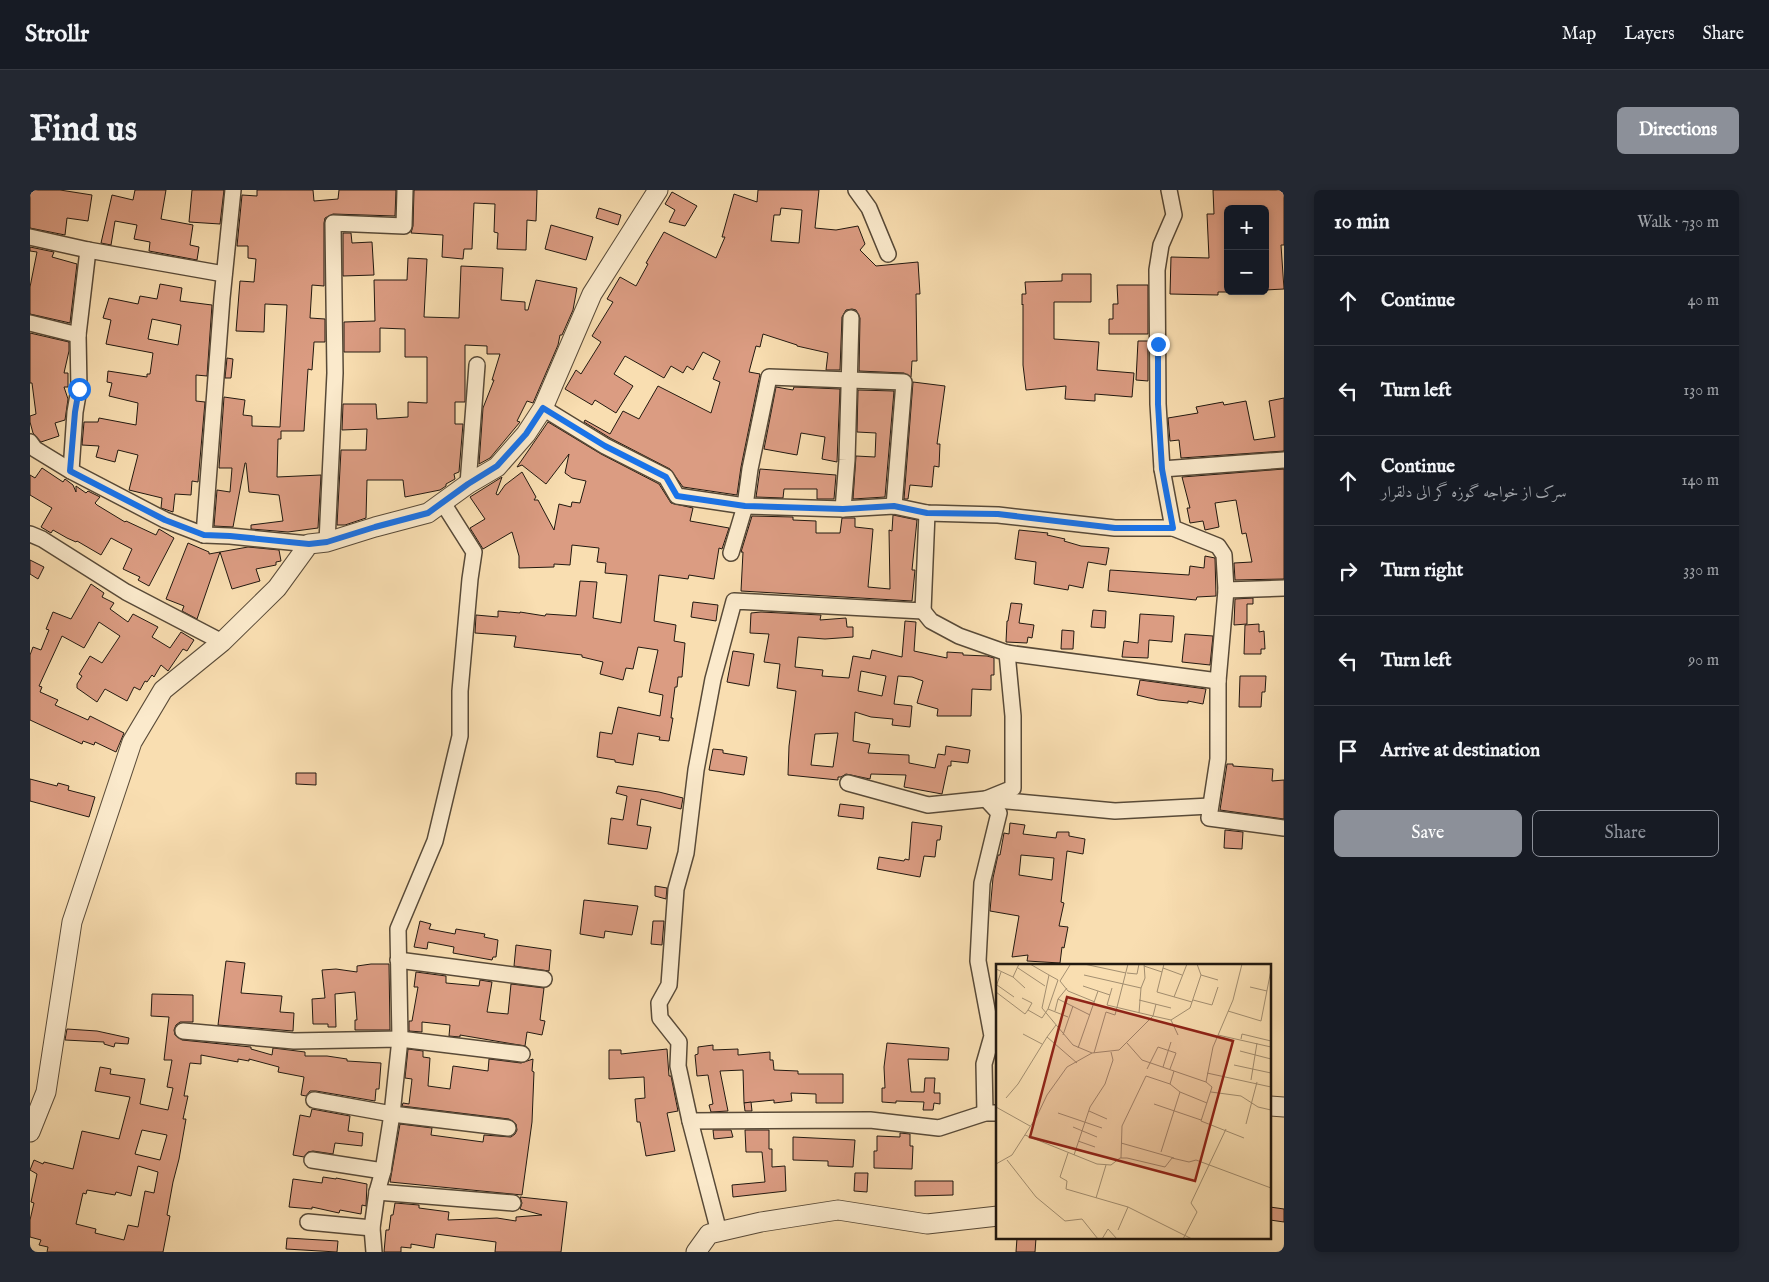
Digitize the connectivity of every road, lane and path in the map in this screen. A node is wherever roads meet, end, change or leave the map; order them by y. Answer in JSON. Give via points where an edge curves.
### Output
{"nodes":[{"id":1,"x":233,"y":190,"type":"edge"},
{"id":2,"x":405,"y":190,"type":"edge"},
{"id":3,"x":658,"y":190,"type":"edge"},
{"id":4,"x":856,"y":190,"type":"edge"},
{"id":5,"x":1169,"y":190,"type":"edge"},
{"id":6,"x":30,"y":237,"type":"edge"},
{"id":7,"x":88,"y":250,"type":"junction"},
{"id":8,"x":888,"y":254,"type":"dead end"},
{"id":9,"x":224,"y":274,"type":"junction"},
{"id":10,"x":851,"y":318,"type":"dead end"},
{"id":11,"x":30,"y":323,"type":"edge"},
{"id":12,"x":78,"y":335,"type":"junction"},
{"id":13,"x":478,"y":365,"type":"dead end"},
{"id":14,"x":850,"y":379,"type":"junction"},
{"id":15,"x":543,"y":408,"type":"junction"},
{"id":16,"x":30,"y":442,"type":"edge"},
{"id":17,"x":1284,"y":460,"type":"edge"},
{"id":18,"x":1162,"y":469,"type":"junction"},
{"id":19,"x":70,"y":471,"type":"junction"},
{"id":20,"x":468,"y":484,"type":"junction"},
{"id":21,"x":443,"y":503,"type":"junction"},
{"id":22,"x":745,"y":506,"type":"junction"},
{"id":23,"x":894,"y":506,"type":"junction"},
{"id":24,"x":843,"y":509,"type":"junction"},
{"id":25,"x":927,"y":513,"type":"junction"},
{"id":26,"x":1173,"y":528,"type":"junction"},
{"id":27,"x":30,"y":534,"type":"edge"},
{"id":28,"x":204,"y":535,"type":"junction"},
{"id":29,"x":318,"y":543,"type":"junction"},
{"id":30,"x":732,"y":553,"type":"dead end"},
{"id":31,"x":1284,"y":588,"type":"edge"},
{"id":32,"x":1226,"y":590,"type":"junction"},
{"id":33,"x":923,"y":611,"type":"junction"},
{"id":34,"x":222,"y":642,"type":"junction"},
{"id":35,"x":1007,"y":653,"type":"junction"},
{"id":36,"x":1218,"y":681,"type":"junction"},
{"id":37,"x":848,"y":783,"type":"dead end"},
{"id":38,"x":986,"y":799,"type":"junction"},
{"id":39,"x":1210,"y":806,"type":"junction"},
{"id":40,"x":1284,"y":828,"type":"edge"},
{"id":41,"x":398,"y":960,"type":"junction"},
{"id":42,"x":544,"y":979,"type":"dead end"},
{"id":43,"x":183,"y":1031,"type":"dead end"},
{"id":44,"x":400,"y":1039,"type":"junction"},
{"id":45,"x":522,"y":1054,"type":"dead end"},
{"id":46,"x":314,"y":1100,"type":"dead end"},
{"id":47,"x":991,"y":1113,"type":"edge"},
{"id":48,"x":392,"y":1114,"type":"junction"},
{"id":49,"x":690,"y":1121,"type":"junction"},
{"id":50,"x":508,"y":1128,"type":"dead end"},
{"id":51,"x":30,"y":1132,"type":"edge"},
{"id":52,"x":312,"y":1160,"type":"dead end"},
{"id":53,"x":383,"y":1171,"type":"junction"},
{"id":54,"x":377,"y":1192,"type":"junction"},
{"id":55,"x":513,"y":1203,"type":"dead end"},
{"id":56,"x":996,"y":1216,"type":"edge"},
{"id":57,"x":308,"y":1222,"type":"dead end"},
{"id":58,"x":372,"y":1228,"type":"junction"},
{"id":59,"x":719,"y":1232,"type":"junction"},
{"id":60,"x":374,"y":1252,"type":"edge"},
{"id":61,"x":696,"y":1252,"type":"edge"}],
"edges":[{"from":1,"to":9,"type":"street"},
{"from":2,"to":29,"type":"street","via":[[404,226],[333,223],[335,373]]},
{"from":3,"to":15,"type":"street","via":[[592,294]]},
{"from":4,"to":8,"type":"street","via":[[870,208]]},
{"from":5,"to":18,"type":"street","via":[[1174,215],[1161,245],[1157,270]]},
{"from":6,"to":7,"type":"street"},
{"from":7,"to":9,"type":"street"},
{"from":7,"to":12,"type":"street"},
{"from":9,"to":28,"type":"street"},
{"from":10,"to":14,"type":"street"},
{"from":11,"to":12,"type":"street"},
{"from":12,"to":19,"type":"street","via":[[79,389]]},
{"from":13,"to":20,"type":"street"},
{"from":14,"to":22,"type":"street","via":[[769,377]]},
{"from":14,"to":23,"type":"street","via":[[904,382]]},
{"from":14,"to":24,"type":"street"},
{"from":15,"to":20,"type":"street","via":[[526,434],[497,466]]},
{"from":15,"to":22,"type":"street","via":[[605,446],[666,477],[677,496]]},
{"from":16,"to":19,"type":"street","via":[[35,449]]},
{"from":17,"to":18,"type":"street"},
{"from":18,"to":26,"type":"street"},
{"from":19,"to":28,"type":"street","via":[[165,520]]},
{"from":20,"to":21,"type":"street"},
{"from":21,"to":29,"type":"street","via":[[428,513]]},
{"from":21,"to":41,"type":"street","via":[[474,552],[460,692],[460,736],[436,841],[398,929]]},
{"from":22,"to":24,"type":"street"},
{"from":22,"to":30,"type":"street"},
{"from":23,"to":24,"type":"street"},
{"from":23,"to":25,"type":"street"},
{"from":25,"to":26,"type":"street","via":[[998,514],[1115,528]]},
{"from":25,"to":33,"type":"street"},
{"from":26,"to":32,"type":"street","via":[[1218,546],[1224,555]]},
{"from":27,"to":34,"type":"street","via":[[126,592]]},
{"from":28,"to":29,"type":"street"},
{"from":29,"to":34,"type":"street"},
{"from":31,"to":32,"type":"street"},
{"from":32,"to":36,"type":"street"},
{"from":33,"to":35,"type":"street","via":[[931,621],[959,636]]},
{"from":33,"to":49,"type":"street","via":[[734,601],[712,679],[686,854],[676,889],[668,985],[659,1003],[660,1018],[679,1042],[678,1066]]},
{"from":34,"to":51,"type":"street","via":[[163,690],[132,742],[72,922],[46,1092]]},
{"from":35,"to":36,"type":"street"},
{"from":35,"to":38,"type":"street","via":[[1013,716],[1013,788]]},
{"from":36,"to":39,"type":"street","via":[[1218,759]]},
{"from":37,"to":38,"type":"street","via":[[928,805]]},
{"from":38,"to":39,"type":"street","via":[[1115,811]]},
{"from":38,"to":47,"type":"street","via":[[999,813],[982,882],[978,961],[992,1036],[984,1064]]},
{"from":39,"to":40,"type":"street","via":[[1208,818]]},
{"from":41,"to":42,"type":"street"},
{"from":41,"to":44,"type":"street"},
{"from":43,"to":44,"type":"street","via":[[294,1041]]},
{"from":44,"to":45,"type":"street"},
{"from":44,"to":48,"type":"street"},
{"from":46,"to":48,"type":"street"},
{"from":47,"to":49,"type":"street","via":[[939,1128],[870,1120]]},
{"from":48,"to":50,"type":"street"},
{"from":48,"to":53,"type":"street"},
{"from":49,"to":59,"type":"street"},
{"from":52,"to":53,"type":"street"},
{"from":53,"to":54,"type":"street"},
{"from":54,"to":55,"type":"street"},
{"from":54,"to":58,"type":"street"},
{"from":56,"to":59,"type":"street","via":[[927,1224],[838,1210]]},
{"from":57,"to":58,"type":"street"},
{"from":58,"to":60,"type":"street"},
{"from":59,"to":61,"type":"street","via":[[710,1234]]}]}
